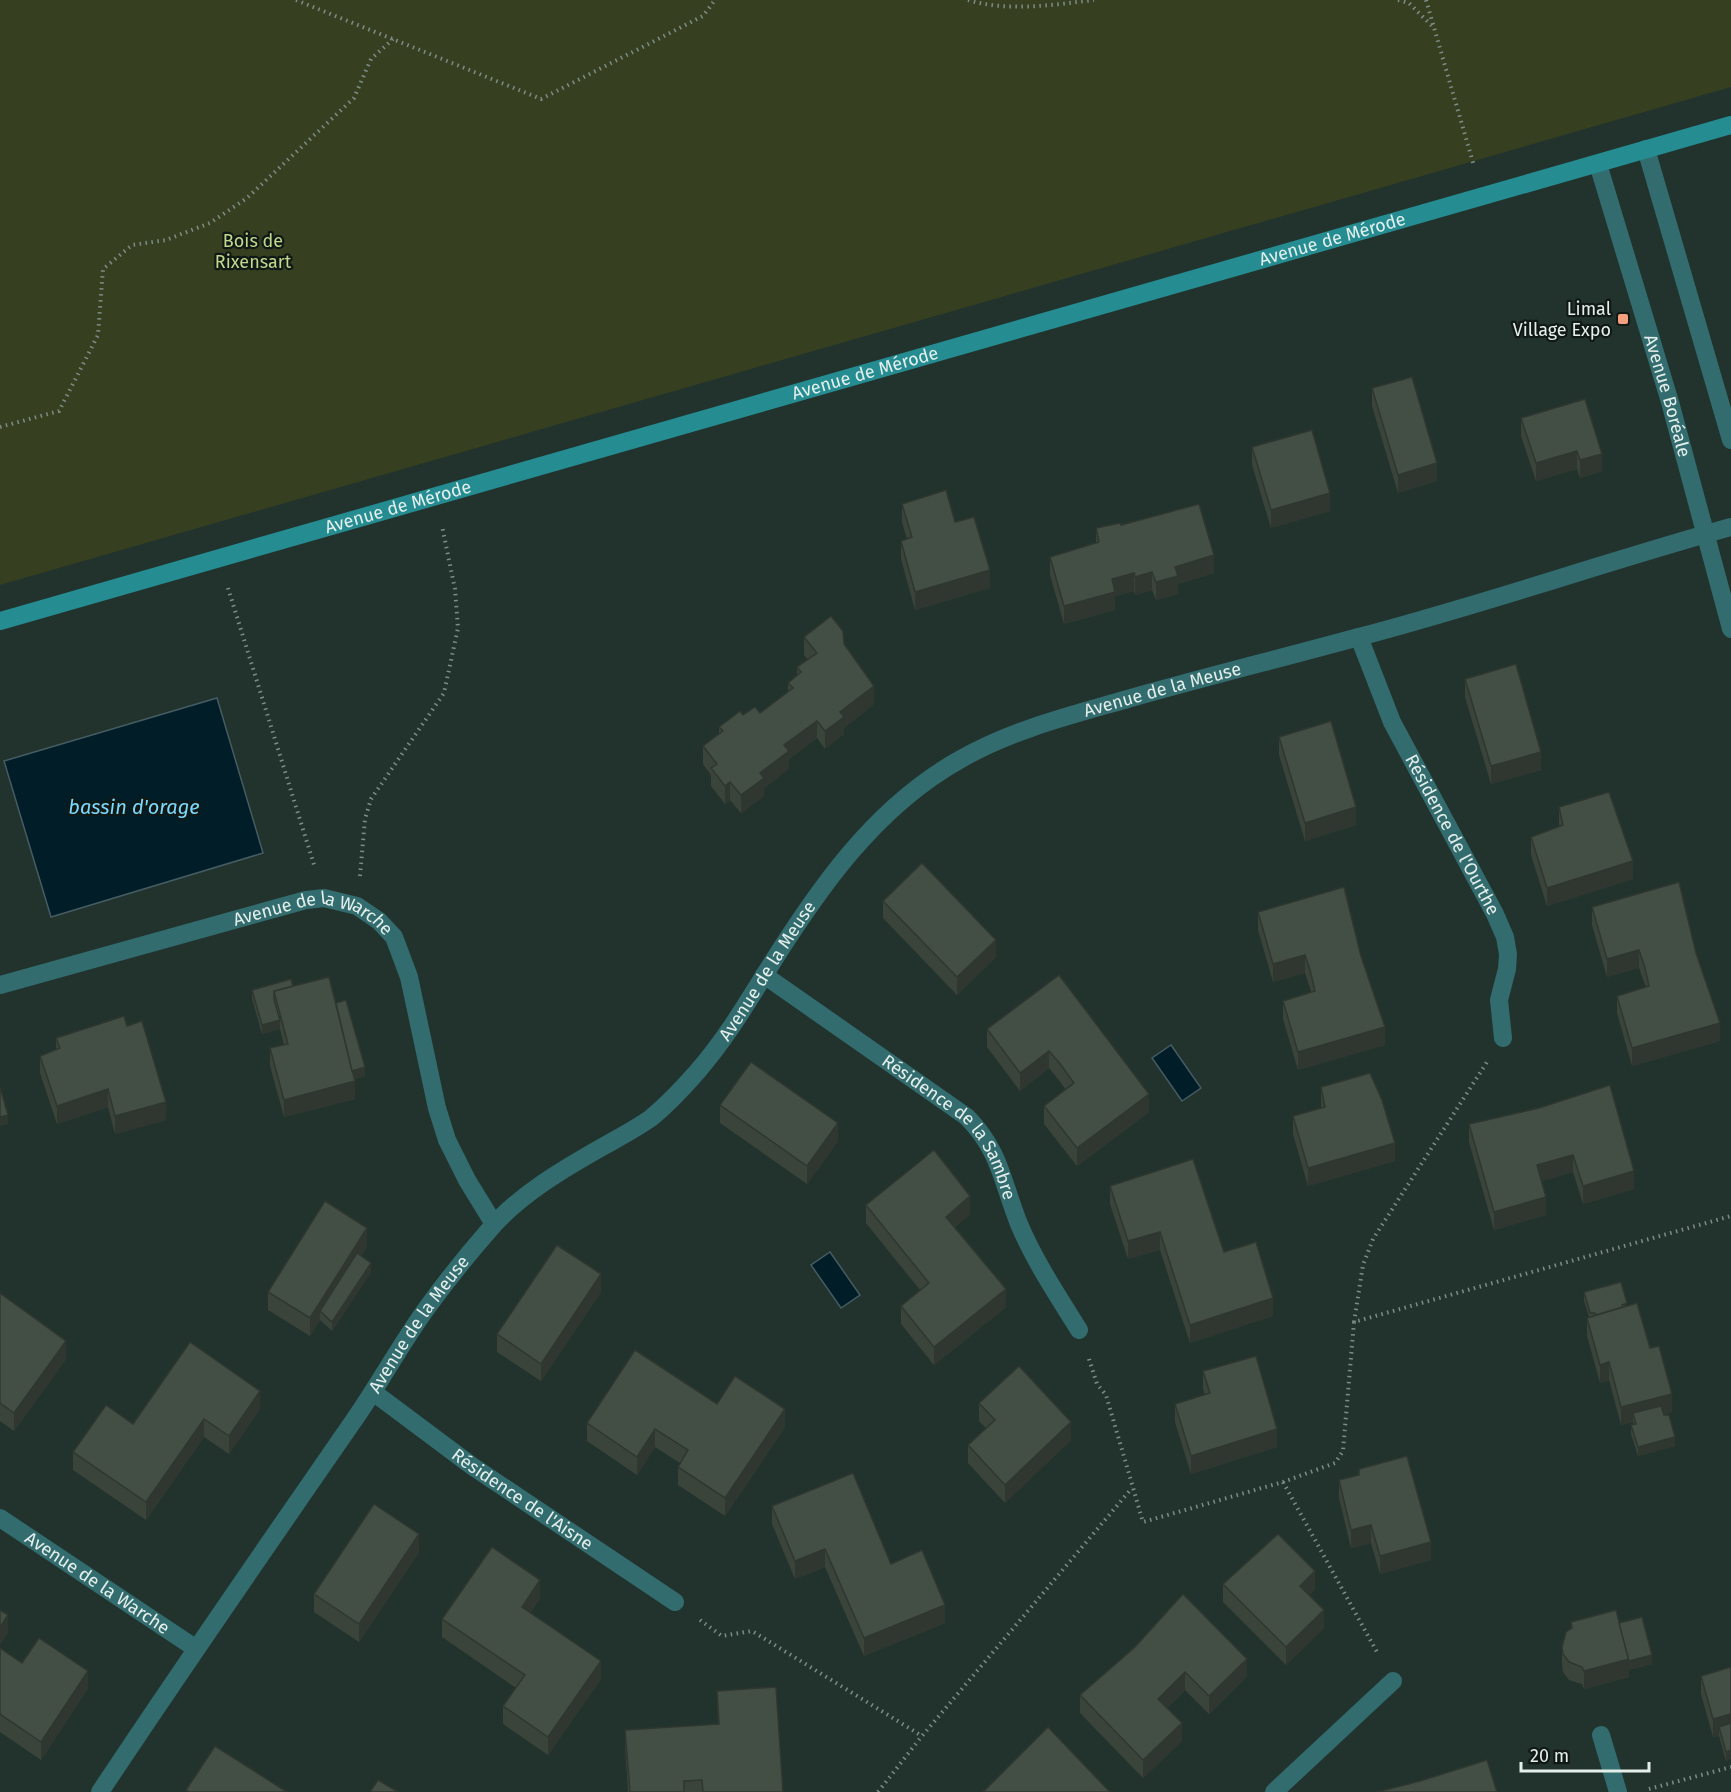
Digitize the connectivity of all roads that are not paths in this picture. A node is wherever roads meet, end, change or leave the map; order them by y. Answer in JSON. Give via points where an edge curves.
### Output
{"nodes":[{"id":1,"x":1731,"y":125,"type":"edge"},
{"id":2,"x":1646,"y":149,"type":"junction"},
{"id":3,"x":1598,"y":164,"type":"junction"},
{"id":4,"x":1731,"y":440,"type":"edge"},
{"id":5,"x":1731,"y":527,"type":"edge"},
{"id":6,"x":1704,"y":535,"type":"junction"},
{"id":7,"x":0,"y":621,"type":"edge"},
{"id":8,"x":1731,"y":629,"type":"edge"},
{"id":9,"x":1359,"y":637,"type":"junction"},
{"id":10,"x":764,"y":975,"type":"junction"},
{"id":11,"x":0,"y":985,"type":"edge"},
{"id":12,"x":1503,"y":1038,"type":"road end"},
{"id":13,"x":494,"y":1224,"type":"junction"},
{"id":14,"x":1079,"y":1330,"type":"road end"},
{"id":15,"x":373,"y":1392,"type":"junction"},
{"id":16,"x":0,"y":1518,"type":"edge"},
{"id":17,"x":675,"y":1602,"type":"road end"},
{"id":18,"x":195,"y":1648,"type":"junction"},
{"id":19,"x":1393,"y":1681,"type":"road end"},
{"id":20,"x":1600,"y":1735,"type":"dead end"},
{"id":21,"x":100,"y":1792,"type":"edge"},
{"id":22,"x":1274,"y":1792,"type":"edge"},
{"id":23,"x":1618,"y":1792,"type":"edge"}],
"edges":[{"from":1,"to":2,"type":"street","name":"Avenue de Mérode"},
{"from":2,"to":3,"type":"street","name":"Avenue de Mérode"},
{"from":2,"to":4,"type":"street"},
{"from":3,"to":6,"type":"street","name":"Avenue Boréale","via":[[1670,402]]},
{"from":3,"to":7,"type":"street","name":"Avenue de Mérode"},
{"from":5,"to":6,"type":"street","name":"Avenue de la Meuse"},
{"from":6,"to":8,"type":"street","name":"Avenue Boréale"},
{"from":6,"to":9,"type":"street","name":"Avenue de la Meuse"},
{"from":9,"to":10,"type":"street","name":"Avenue de la Meuse","via":[[1060,718],[1018,731],[958,760],[874,826],[821,888]]},
{"from":9,"to":12,"type":"street","name":"Résidence de l'Ourthe","via":[[1392,722],[1505,937],[1508,962],[1499,1000]]},
{"from":10,"to":13,"type":"street","name":"Avenue de la Meuse","via":[[717,1047],[672,1100],[648,1120],[547,1182]]},
{"from":10,"to":14,"type":"street","name":"Résidence de la Sambre","via":[[949,1104],[980,1130],[992,1148],[1033,1254]]},
{"from":11,"to":13,"type":"street","name":"Avenue de la Warche","via":[[306,900],[324,898],[357,906],[394,937],[409,977],[447,1140]]},
{"from":13,"to":15,"type":"street","name":"Avenue de la Meuse","via":[[428,1307]]},
{"from":15,"to":17,"type":"street","name":"Résidence de l'Aisne","via":[[472,1466]]},
{"from":15,"to":18,"type":"street","name":"Avenue de la Meuse"},
{"from":16,"to":18,"type":"street","name":"Avenue de la Warche"},
{"from":18,"to":21,"type":"street","name":"Avenue de la Meuse"},
{"from":19,"to":22,"type":"street"},
{"from":20,"to":23,"type":"street"}]}
